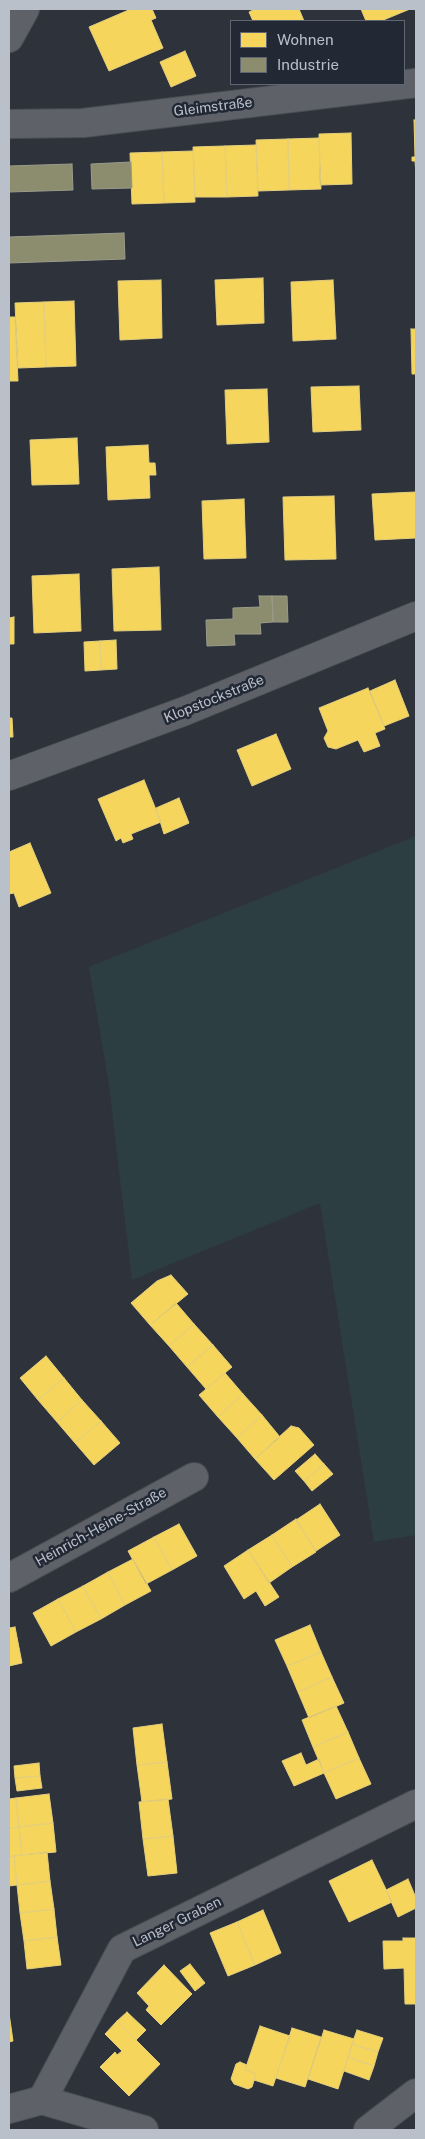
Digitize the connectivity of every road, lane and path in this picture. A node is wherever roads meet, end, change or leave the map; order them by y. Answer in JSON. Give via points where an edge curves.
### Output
{"nodes":[{"id":1,"x":25,"y":9,"type":"edge"},
{"id":2,"x":9,"y":38,"type":"edge"},
{"id":3,"x":399,"y":85,"type":"edge"},
{"id":4,"x":9,"y":124,"type":"edge"},
{"id":5,"x":416,"y":616,"type":"edge"},
{"id":6,"x":9,"y":776,"type":"edge"},
{"id":7,"x":194,"y":1476,"type":"dead end"},
{"id":8,"x":9,"y":1578,"type":"edge"},
{"id":9,"x":416,"y":1804,"type":"edge"},
{"id":10,"x":416,"y":2093,"type":"edge"},
{"id":11,"x":42,"y":2100,"type":"junction"},
{"id":12,"x":9,"y":2110,"type":"edge"},
{"id":13,"x":144,"y":2130,"type":"edge"},
{"id":14,"x":368,"y":2130,"type":"edge"}],
"edges":[{"from":1,"to":2,"type":"street"},
{"from":3,"to":4,"type":"street","name":"Gleimstraße","via":[[83,123]]},
{"from":5,"to":6,"type":"street","name":"Klopstockstraße","via":[[184,711]]},
{"from":7,"to":8,"type":"street","name":"Heinrich-Heine-Straße"},
{"from":9,"to":11,"type":"street","name":"Langer Graben","via":[[122,1949]]},
{"from":10,"to":14,"type":"street"},
{"from":11,"to":12,"type":"street"},
{"from":11,"to":13,"type":"street"}]}
